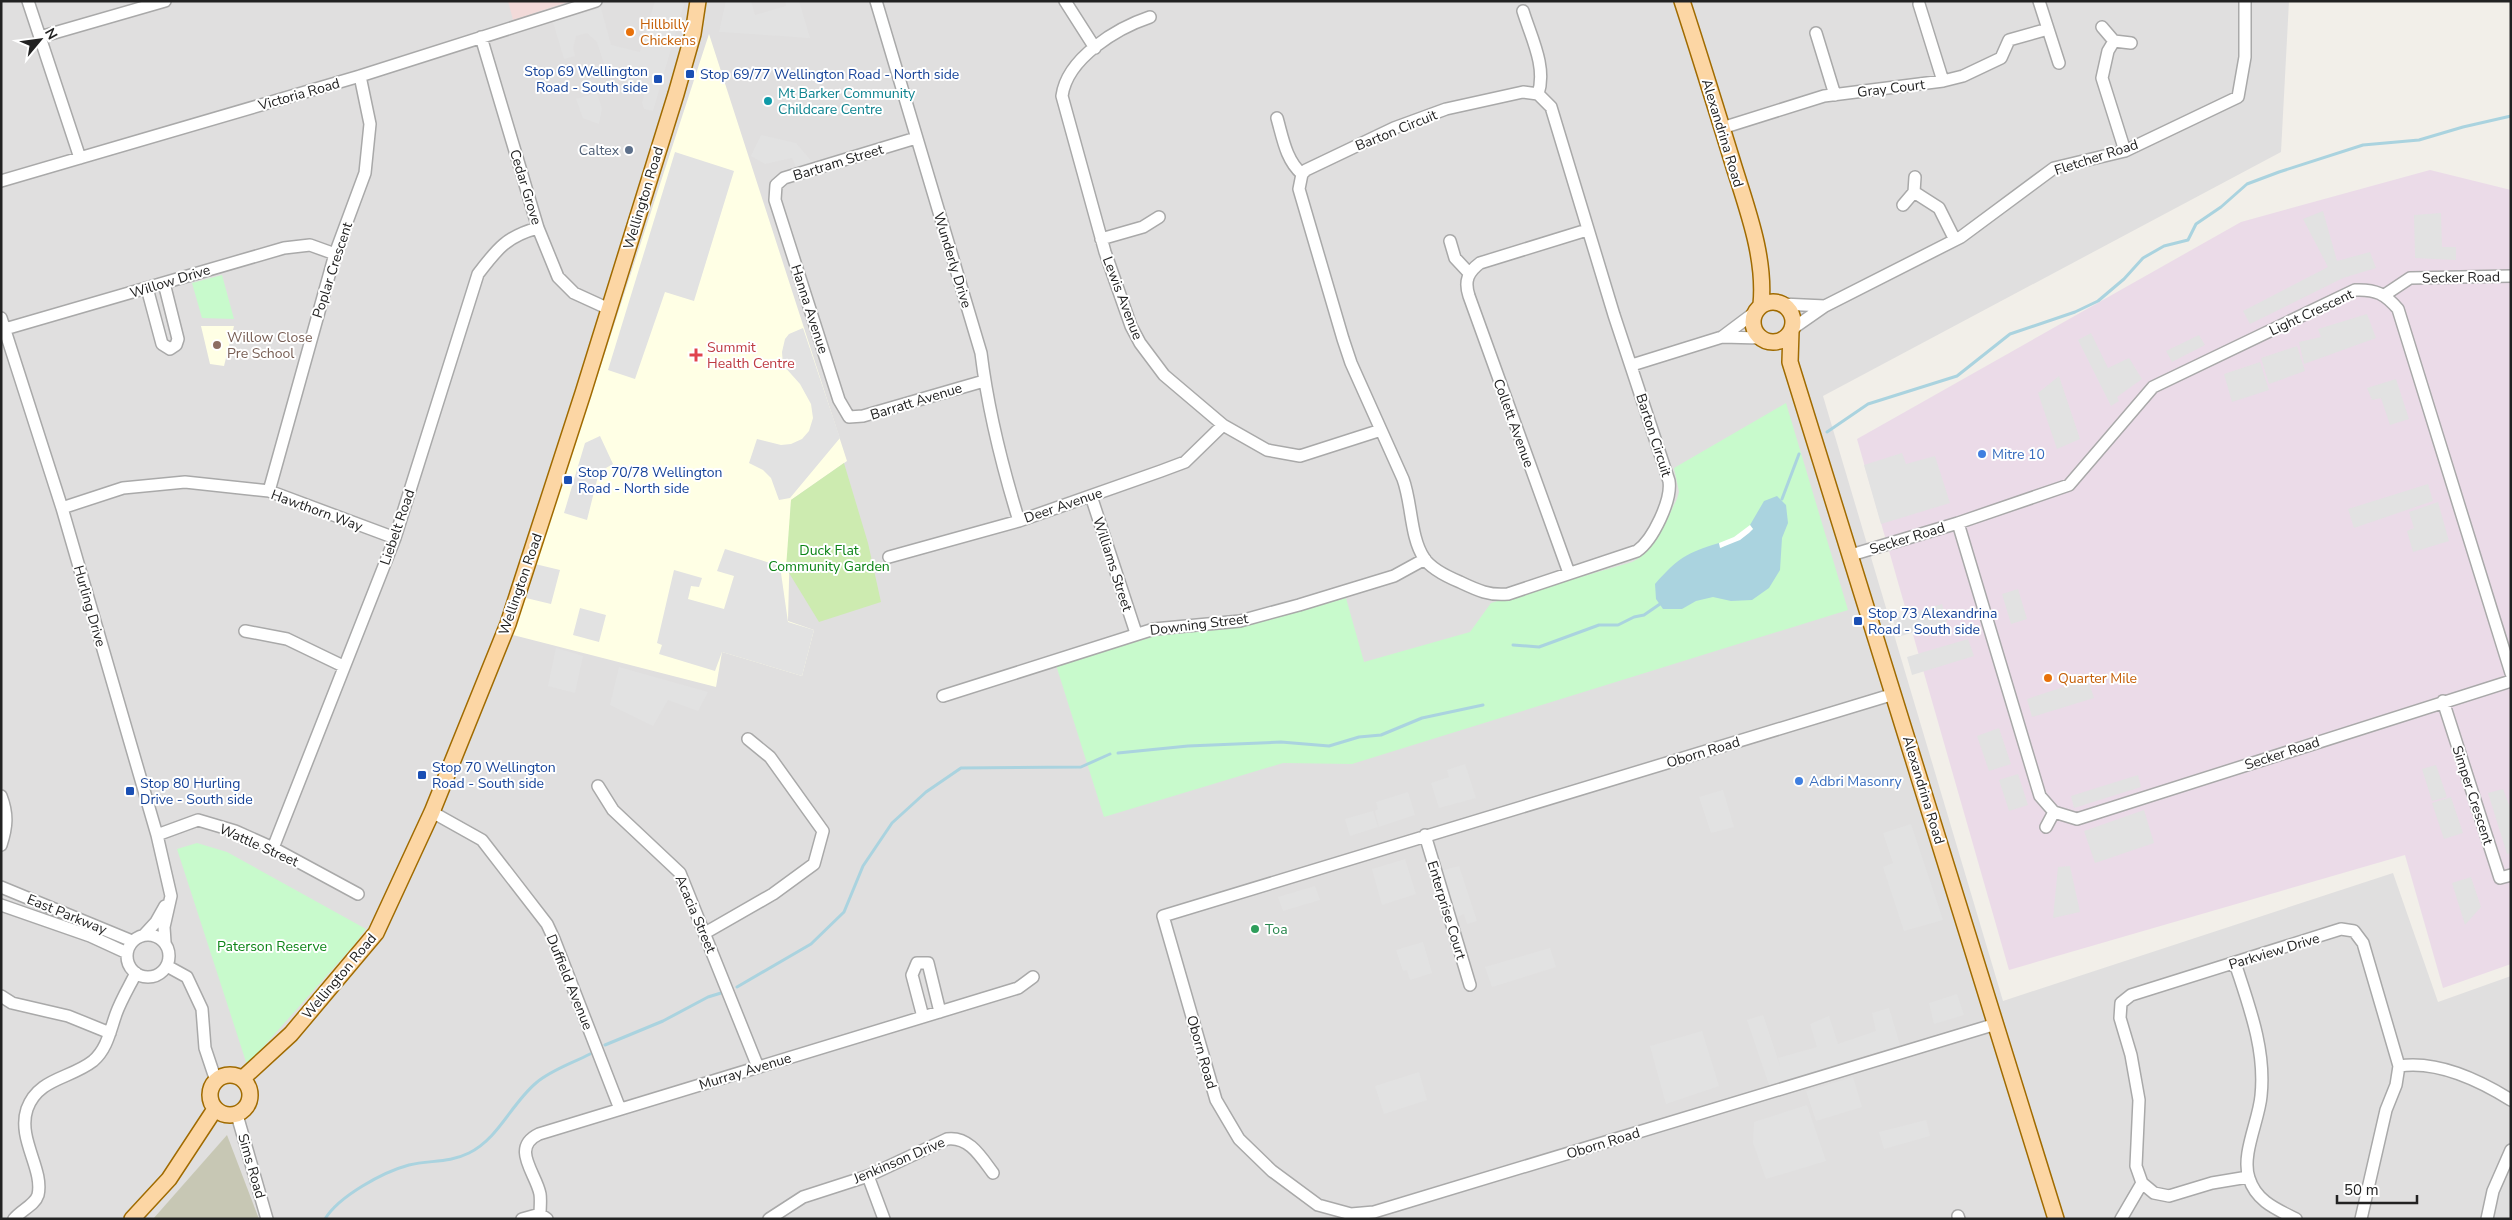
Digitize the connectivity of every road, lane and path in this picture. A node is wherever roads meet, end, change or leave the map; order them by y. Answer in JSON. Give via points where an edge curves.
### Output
{"nodes":[{"id":1,"x":28,"y":1,"type":"edge"},
{"id":2,"x":165,"y":1,"type":"edge"},
{"id":3,"x":596,"y":1,"type":"edge"},
{"id":4,"x":698,"y":1,"type":"edge"},
{"id":5,"x":707,"y":1,"type":"edge"},
{"id":6,"x":876,"y":1,"type":"edge"},
{"id":7,"x":1065,"y":1,"type":"edge"},
{"id":8,"x":1682,"y":1,"type":"edge"},
{"id":9,"x":2039,"y":1,"type":"edge"},
{"id":10,"x":2245,"y":1,"type":"edge"},
{"id":11,"x":1919,"y":4,"type":"dead end"},
{"id":12,"x":1523,"y":11,"type":"dead end"},
{"id":13,"x":1150,"y":17,"type":"dead end"},
{"id":14,"x":2102,"y":27,"type":"dead end"},
{"id":15,"x":2048,"y":29,"type":"junction"},
{"id":16,"x":1816,"y":33,"type":"dead end"},
{"id":17,"x":693,"y":34,"type":"junction"},
{"id":18,"x":40,"y":37,"type":"junction"},
{"id":19,"x":481,"y":37,"type":"junction"},
{"id":20,"x":2114,"y":41,"type":"junction"},
{"id":21,"x":2130,"y":43,"type":"dead end"},
{"id":22,"x":1095,"y":48,"type":"junction"},
{"id":23,"x":2059,"y":63,"type":"dead end"},
{"id":24,"x":360,"y":76,"type":"junction"},
{"id":25,"x":1943,"y":81,"type":"junction"},
{"id":26,"x":1538,"y":94,"type":"junction"},
{"id":27,"x":1834,"y":95,"type":"junction"},
{"id":28,"x":1277,"y":118,"type":"dead end"},
{"id":29,"x":1722,"y":128,"type":"junction"},
{"id":30,"x":916,"y":138,"type":"junction"},
{"id":31,"x":2125,"y":151,"type":"junction"},
{"id":32,"x":80,"y":158,"type":"junction"},
{"id":33,"x":1302,"y":174,"type":"junction"},
{"id":34,"x":1915,"y":177,"type":"dead end"},
{"id":35,"x":1,"y":181,"type":"edge"},
{"id":36,"x":1914,"y":192,"type":"junction"},
{"id":37,"x":775,"y":200,"type":"joint"},
{"id":38,"x":1903,"y":205,"type":"dead end"},
{"id":39,"x":1159,"y":217,"type":"dead end"},
{"id":40,"x":538,"y":228,"type":"junction"},
{"id":41,"x":1587,"y":230,"type":"junction"},
{"id":42,"x":1101,"y":239,"type":"junction"},
{"id":43,"x":1955,"y":240,"type":"junction"},
{"id":44,"x":1450,"y":241,"type":"dead end"},
{"id":45,"x":335,"y":254,"type":"junction"},
{"id":46,"x":1760,"y":266,"type":"junction"},
{"id":47,"x":1469,"y":273,"type":"junction"},
{"id":48,"x":2511,"y":276,"type":"edge"},
{"id":49,"x":164,"y":283,"type":"junction"},
{"id":50,"x":147,"y":288,"type":"junction"},
{"id":51,"x":2386,"y":294,"type":"junction"},
{"id":52,"x":1780,"y":303,"type":"junction"},
{"id":53,"x":1825,"y":306,"type":"junction"},
{"id":54,"x":609,"y":309,"type":"junction"},
{"id":55,"x":1758,"y":309,"type":"junction"},
{"id":56,"x":1,"y":318,"type":"edge"},
{"id":57,"x":5,"y":329,"type":"junction"},
{"id":58,"x":1791,"y":330,"type":"junction"},
{"id":59,"x":1722,"y":337,"type":"junction"},
{"id":60,"x":1763,"y":340,"type":"junction"},
{"id":61,"x":1790,"y":362,"type":"junction"},
{"id":62,"x":1632,"y":365,"type":"junction"},
{"id":63,"x":984,"y":381,"type":"junction"},
{"id":64,"x":849,"y":417,"type":"joint"},
{"id":65,"x":1223,"y":425,"type":"junction"},
{"id":66,"x":1381,"y":430,"type":"junction"},
{"id":67,"x":269,"y":491,"type":"junction"},
{"id":68,"x":1090,"y":496,"type":"junction"},
{"id":69,"x":62,"y":508,"type":"junction"},
{"id":70,"x":1019,"y":521,"type":"junction"},
{"id":71,"x":1958,"y":523,"type":"junction"},
{"id":72,"x":395,"y":538,"type":"junction"},
{"id":73,"x":1851,"y":555,"type":"junction"},
{"id":74,"x":889,"y":557,"type":"dead end"},
{"id":75,"x":1424,"y":559,"type":"junction"},
{"id":76,"x":1568,"y":573,"type":"junction"},
{"id":77,"x":245,"y":631,"type":"dead end"},
{"id":78,"x":1136,"y":633,"type":"junction"},
{"id":79,"x":343,"y":666,"type":"junction"},
{"id":80,"x":2511,"y":673,"type":"edge"},
{"id":81,"x":2511,"y":681,"type":"edge"},
{"id":82,"x":1894,"y":694,"type":"junction"},
{"id":83,"x":943,"y":696,"type":"dead end"},
{"id":84,"x":2443,"y":701,"type":"junction"},
{"id":85,"x":748,"y":739,"type":"dead end"},
{"id":86,"x":598,"y":786,"type":"dead end"},
{"id":87,"x":1,"y":796,"type":"edge"},
{"id":88,"x":432,"y":812,"type":"junction"},
{"id":89,"x":2054,"y":812,"type":"junction"},
{"id":90,"x":2046,"y":826,"type":"dead end"},
{"id":91,"x":157,"y":835,"type":"junction"},
{"id":92,"x":1425,"y":835,"type":"junction"},
{"id":93,"x":1,"y":845,"type":"edge"},
{"id":94,"x":273,"y":848,"type":"junction"},
{"id":95,"x":2511,"y":875,"type":"edge"},
{"id":96,"x":1,"y":887,"type":"edge"},
{"id":97,"x":358,"y":894,"type":"dead end"},
{"id":98,"x":171,"y":896,"type":"junction"},
{"id":99,"x":1,"y":905,"type":"edge"},
{"id":100,"x":705,"y":933,"type":"junction"},
{"id":101,"x":144,"y":934,"type":"junction"},
{"id":102,"x":132,"y":941,"type":"junction"},
{"id":103,"x":165,"y":942,"type":"junction"},
{"id":104,"x":127,"y":954,"type":"junction"},
{"id":105,"x":2235,"y":963,"type":"junction"},
{"id":106,"x":167,"y":966,"type":"junction"},
{"id":107,"x":136,"y":973,"type":"junction"},
{"id":108,"x":1034,"y":977,"type":"dead end"},
{"id":109,"x":1470,"y":985,"type":"dead end"},
{"id":110,"x":1,"y":996,"type":"edge"},
{"id":111,"x":940,"y":1012,"type":"junction"},
{"id":112,"x":924,"y":1017,"type":"junction"},
{"id":113,"x":1996,"y":1024,"type":"junction"},
{"id":114,"x":110,"y":1033,"type":"junction"},
{"id":115,"x":2399,"y":1066,"type":"junction"},
{"id":116,"x":758,"y":1067,"type":"junction"},
{"id":117,"x":242,"y":1079,"type":"junction"},
{"id":118,"x":216,"y":1081,"type":"junction"},
{"id":119,"x":2511,"y":1100,"type":"edge"},
{"id":120,"x":620,"y":1109,"type":"junction"},
{"id":121,"x":216,"y":1110,"type":"junction"},
{"id":122,"x":237,"y":1114,"type":"junction"},
{"id":123,"x":2511,"y":1150,"type":"edge"},
{"id":124,"x":993,"y":1173,"type":"dead end"},
{"id":125,"x":868,"y":1176,"type":"junction"},
{"id":126,"x":2248,"y":1177,"type":"junction"},
{"id":127,"x":2142,"y":1183,"type":"junction"},
{"id":128,"x":544,"y":1216,"type":"edge"},
{"id":129,"x":2121,"y":1218,"type":"edge"},
{"id":130,"x":14,"y":1219,"type":"edge"},
{"id":131,"x":132,"y":1219,"type":"edge"},
{"id":132,"x":267,"y":1219,"type":"edge"},
{"id":133,"x":522,"y":1219,"type":"edge"},
{"id":134,"x":769,"y":1219,"type":"edge"},
{"id":135,"x":884,"y":1219,"type":"edge"},
{"id":136,"x":2056,"y":1219,"type":"edge"},
{"id":137,"x":2296,"y":1219,"type":"edge"},
{"id":138,"x":2361,"y":1219,"type":"edge"},
{"id":139,"x":2487,"y":1219,"type":"edge"}],
"edges":[{"from":1,"to":18,"type":"street"},
{"from":2,"to":18,"type":"street"},
{"from":3,"to":19,"type":"street","name":"Victoria Road"},
{"from":4,"to":17,"type":"main road","name":"Wellington Road"},
{"from":5,"to":17,"type":"main road","name":"Wellington Road","via":[[698,29]]},
{"from":6,"to":30,"type":"street","name":"Wunderly Drive"},
{"from":7,"to":22,"type":"street"},
{"from":8,"to":29,"type":"main road","name":"Alexandrina Road"},
{"from":9,"to":15,"type":"street"},
{"from":10,"to":31,"type":"street","name":"Fletcher Road","via":[[2245,57],[2238,97]]},
{"from":11,"to":25,"type":"street"},
{"from":12,"to":26,"type":"street","via":[[1542,71]]},
{"from":13,"to":22,"type":"street","name":"Lewis Avenue","via":[[1130,24]]},
{"from":14,"to":20,"type":"street"},
{"from":15,"to":23,"type":"street"},
{"from":15,"to":25,"type":"street","name":"Gray Court","via":[[2009,40],[2001,58],[1963,76]]},
{"from":16,"to":27,"type":"street"},
{"from":17,"to":54,"type":"main road","name":"Wellington Road"},
{"from":18,"to":32,"type":"street"},
{"from":19,"to":24,"type":"street","name":"Victoria Road"},
{"from":19,"to":40,"type":"street","name":"Cedar Grove"},
{"from":20,"to":21,"type":"street"},
{"from":20,"to":31,"type":"street","via":[[2108,51],[2102,78]]},
{"from":22,"to":42,"type":"street","name":"Lewis Avenue","via":[[1071,70],[1062,96]]},
{"from":24,"to":32,"type":"street","name":"Victoria Road"},
{"from":24,"to":45,"type":"street","name":"Poplar Crescent","via":[[370,124],[365,172]]},
{"from":25,"to":27,"type":"street","name":"Gray Court"},
{"from":26,"to":33,"type":"street","name":"Barton Circuit","via":[[1523,92],[1446,109],[1394,128]]},
{"from":26,"to":41,"type":"street","name":"Barton Circuit","via":[[1551,107]]},
{"from":27,"to":29,"type":"street","name":"Gray Court"},
{"from":28,"to":33,"type":"street","via":[[1288,156]]},
{"from":29,"to":46,"type":"main road","name":"Alexandrina Road","via":[[1748,211]]},
{"from":30,"to":37,"type":"street","name":"Bartram Street","via":[[784,178],[776,185]]},
{"from":30,"to":63,"type":"street","name":"Wunderly Drive","via":[[981,353]]},
{"from":31,"to":43,"type":"street","name":"Fletcher Road","via":[[2054,168]]},
{"from":32,"to":35,"type":"street","name":"Victoria Road"},
{"from":33,"to":66,"type":"street","via":[[1301,200],[1343,339]]},
{"from":34,"to":36,"type":"street"},
{"from":36,"to":38,"type":"street"},
{"from":36,"to":43,"type":"street","via":[[1939,208]]},
{"from":37,"to":64,"type":"street","name":"Hanna Avenue","via":[[839,400]]},
{"from":39,"to":42,"type":"street","via":[[1143,226]]},
{"from":40,"to":54,"type":"street","name":"Cedar Grove","via":[[558,277],[574,293]]},
{"from":40,"to":72,"type":"street","name":"Liebelt Road","via":[[519,233],[499,246],[478,274]]},
{"from":41,"to":47,"type":"street","via":[[1480,263]]},
{"from":41,"to":62,"type":"street","name":"Barton Circuit"},
{"from":42,"to":65,"type":"street","name":"Lewis Avenue","via":[[1140,343],[1164,375]]},
{"from":43,"to":53,"type":"street","name":"Fletcher Road"},
{"from":44,"to":47,"type":"street","via":[[1456,258]]},
{"from":45,"to":49,"type":"street","name":"Willow Drive","via":[[298,245]]},
{"from":45,"to":67,"type":"street","name":"Poplar Crescent"},
{"from":46,"to":52,"type":"main road","name":"Alexandrina Road"},
{"from":46,"to":55,"type":"main road","name":"Alexandrina Road","via":[[1763,288]]},
{"from":47,"to":76,"type":"street","name":"Collett Avenue","via":[[1466,282],[1469,296]]},
{"from":48,"to":51,"type":"street","name":"Secker Road","via":[[2410,278]]},
{"from":49,"to":50,"type":"street","name":"Willow Drive"},
{"from":49,"to":50,"type":"street","via":[[178,339],[170,349],[162,344]]},
{"from":50,"to":57,"type":"street","name":"Willow Drive"},
{"from":51,"to":71,"type":"street","name":"Light Crescent","via":[[2370,289],[2355,290],[2154,387],[2069,486]]},
{"from":51,"to":80,"type":"street","via":[[2398,309]]},
{"from":52,"to":53,"type":"street","name":"Fletcher Road"},
{"from":52,"to":55,"type":"main road"},
{"from":52,"to":58,"type":"main road","via":[[1790,312]]},
{"from":53,"to":58,"type":"street","name":"Fletcher Road"},
{"from":54,"to":88,"type":"main road","name":"Wellington Road","via":[[508,624]]},
{"from":55,"to":59,"type":"street"},
{"from":55,"to":60,"type":"main road","via":[[1753,326]]},
{"from":56,"to":57,"type":"street","name":"Hurling Drive"},
{"from":57,"to":69,"type":"street","name":"Hurling Drive"},
{"from":58,"to":60,"type":"main road","via":[[1777,342]]},
{"from":58,"to":61,"type":"main road","name":"Alexandrina Road"},
{"from":59,"to":60,"type":"street"},
{"from":59,"to":62,"type":"street"},
{"from":60,"to":61,"type":"main road"},
{"from":61,"to":73,"type":"main road","name":"Alexandrina Road"},
{"from":62,"to":76,"type":"street","name":"Barton Circuit","via":[[1671,491],[1656,526],[1640,548]]},
{"from":63,"to":64,"type":"street","name":"Barratt Avenue","via":[[863,416]]},
{"from":63,"to":70,"type":"street","name":"Wunderly Drive","via":[[1001,462]]},
{"from":65,"to":66,"type":"street","name":"Lewis Avenue","via":[[1267,450],[1300,456]]},
{"from":65,"to":68,"type":"street","name":"Deer Avenue","via":[[1185,462]]},
{"from":66,"to":75,"type":"street","via":[[1410,497],[1415,532]]},
{"from":67,"to":69,"type":"street","name":"Hawthorn Way","via":[[185,482],[123,488]]},
{"from":67,"to":72,"type":"street","name":"Hawthorn Way"},
{"from":68,"to":70,"type":"street","name":"Deer Avenue"},
{"from":68,"to":78,"type":"street","name":"Williams Street"},
{"from":69,"to":91,"type":"street","name":"Hurling Drive"},
{"from":70,"to":74,"type":"street","name":"Deer Avenue"},
{"from":71,"to":73,"type":"street","name":"Secker Road"},
{"from":71,"to":89,"type":"street","name":"Secker Road","via":[[2040,796]]},
{"from":72,"to":79,"type":"street","name":"Liebelt Road"},
{"from":73,"to":82,"type":"main road","name":"Alexandrina Road"},
{"from":75,"to":76,"type":"street","name":"Barton Circuit","via":[[1450,577],[1490,595],[1508,594]]},
{"from":75,"to":78,"type":"street","name":"Downing Street","via":[[1394,576],[1240,621],[1176,625]]},
{"from":77,"to":79,"type":"street","via":[[287,639]]},
{"from":78,"to":83,"type":"street","name":"Downing Street"},
{"from":79,"to":94,"type":"street","name":"Liebelt Road"},
{"from":81,"to":84,"type":"street","name":"Secker Road"},
{"from":82,"to":92,"type":"street","name":"Oborn Road"},
{"from":82,"to":113,"type":"main road","name":"Alexandrina Road"},
{"from":84,"to":89,"type":"street","name":"Secker Road","via":[[2077,819]]},
{"from":84,"to":95,"type":"street","name":"Simper Crescent","via":[[2500,878]]},
{"from":85,"to":100,"type":"street","via":[[770,756],[823,830],[814,864],[773,894]]},
{"from":86,"to":100,"type":"street","name":"Acacia Street","via":[[613,810],[680,873]]},
{"from":87,"to":93,"type":"street","via":[[6,810],[6,828]]},
{"from":88,"to":117,"type":"main road","name":"Wellington Road","via":[[376,933],[291,1034]]},
{"from":88,"to":120,"type":"street","name":"Duffield Avenue","via":[[482,840],[547,924]]},
{"from":89,"to":90,"type":"street"},
{"from":91,"to":94,"type":"street","name":"Wattle Street","via":[[198,820]]},
{"from":91,"to":98,"type":"street","name":"Hurling Drive"},
{"from":92,"to":109,"type":"street","name":"Enterprise Court"},
{"from":92,"to":113,"type":"street","name":"Oborn Road","via":[[1163,916],[1216,1100],[1227,1122],[1239,1139],[1272,1171],[1318,1204],[1333,1210],[1350,1214],[1374,1212]]},
{"from":94,"to":97,"type":"street","name":"Wattle Street"},
{"from":96,"to":102,"type":"street","name":"East Parkway"},
{"from":98,"to":101,"type":"street","via":[[156,922]]},
{"from":98,"to":103,"type":"street","name":"Hurling Drive","via":[[164,927]]},
{"from":99,"to":104,"type":"street","name":"East Parkway","via":[[90,936]]},
{"from":100,"to":116,"type":"street","name":"Acacia Street"},
{"from":101,"to":102,"type":"street"},
{"from":101,"to":103,"type":"street"},
{"from":102,"to":104,"type":"street"},
{"from":103,"to":106,"type":"street","via":[[169,954]]},
{"from":104,"to":107,"type":"street"},
{"from":105,"to":115,"type":"street","name":"Parkview Drive","via":[[2341,930],[2354,931],[2363,943]]},
{"from":105,"to":126,"type":"street","via":[[2261,1055],[2262,1096],[2249,1152]]},
{"from":105,"to":127,"type":"street","name":"Parkview Drive","via":[[2131,995],[2122,1002],[2120,1018],[2131,1054],[2139,1100],[2136,1166]]},
{"from":106,"to":107,"type":"street","via":[[162,972],[149,977]]},
{"from":106,"to":118,"type":"street","via":[[187,977],[202,1009],[205,1048]]},
{"from":107,"to":114,"type":"street"},
{"from":108,"to":111,"type":"street","name":"Murray Avenue","via":[[1018,988]]},
{"from":110,"to":114,"type":"street","via":[[12,1003],[68,1016]]},
{"from":111,"to":112,"type":"street","name":"Murray Avenue"},
{"from":111,"to":112,"type":"street","via":[[928,963],[918,963],[912,975]]},
{"from":112,"to":116,"type":"street","name":"Murray Avenue"},
{"from":113,"to":136,"type":"main road","name":"Alexandrina Road"},
{"from":114,"to":130,"type":"street","via":[[92,1062],[48,1083],[31,1100],[24,1124],[37,1176],[38,1195]]},
{"from":115,"to":119,"type":"street","via":[[2416,1063],[2435,1066],[2491,1088]]},
{"from":115,"to":138,"type":"street"},
{"from":116,"to":120,"type":"street","name":"Murray Avenue"},
{"from":117,"to":118,"type":"main road","via":[[226,1075]]},
{"from":117,"to":122,"type":"main road","via":[[250,1095],[247,1107]]},
{"from":118,"to":121,"type":"main road","via":[[210,1098]]},
{"from":120,"to":128,"type":"street","name":"Murray Avenue","via":[[530,1138],[525,1156],[540,1194]]},
{"from":121,"to":122,"type":"main road","via":[[225,1115]]},
{"from":121,"to":131,"type":"main road","via":[[169,1179]]},
{"from":122,"to":132,"type":"street","name":"Sims Road"},
{"from":123,"to":139,"type":"street","via":[[2493,1191]]},
{"from":124,"to":125,"type":"street","name":"Jenkinson Drive","via":[[977,1152],[956,1137]]},
{"from":125,"to":134,"type":"street","name":"Jenkinson Drive","via":[[803,1197]]},
{"from":125,"to":135,"type":"street"},
{"from":126,"to":127,"type":"street","via":[[2212,1182],[2169,1196],[2154,1193]]},
{"from":126,"to":137,"type":"street","via":[[2256,1192],[2269,1205]]},
{"from":127,"to":129,"type":"street"},
{"from":128,"to":133,"type":"street"}]}
